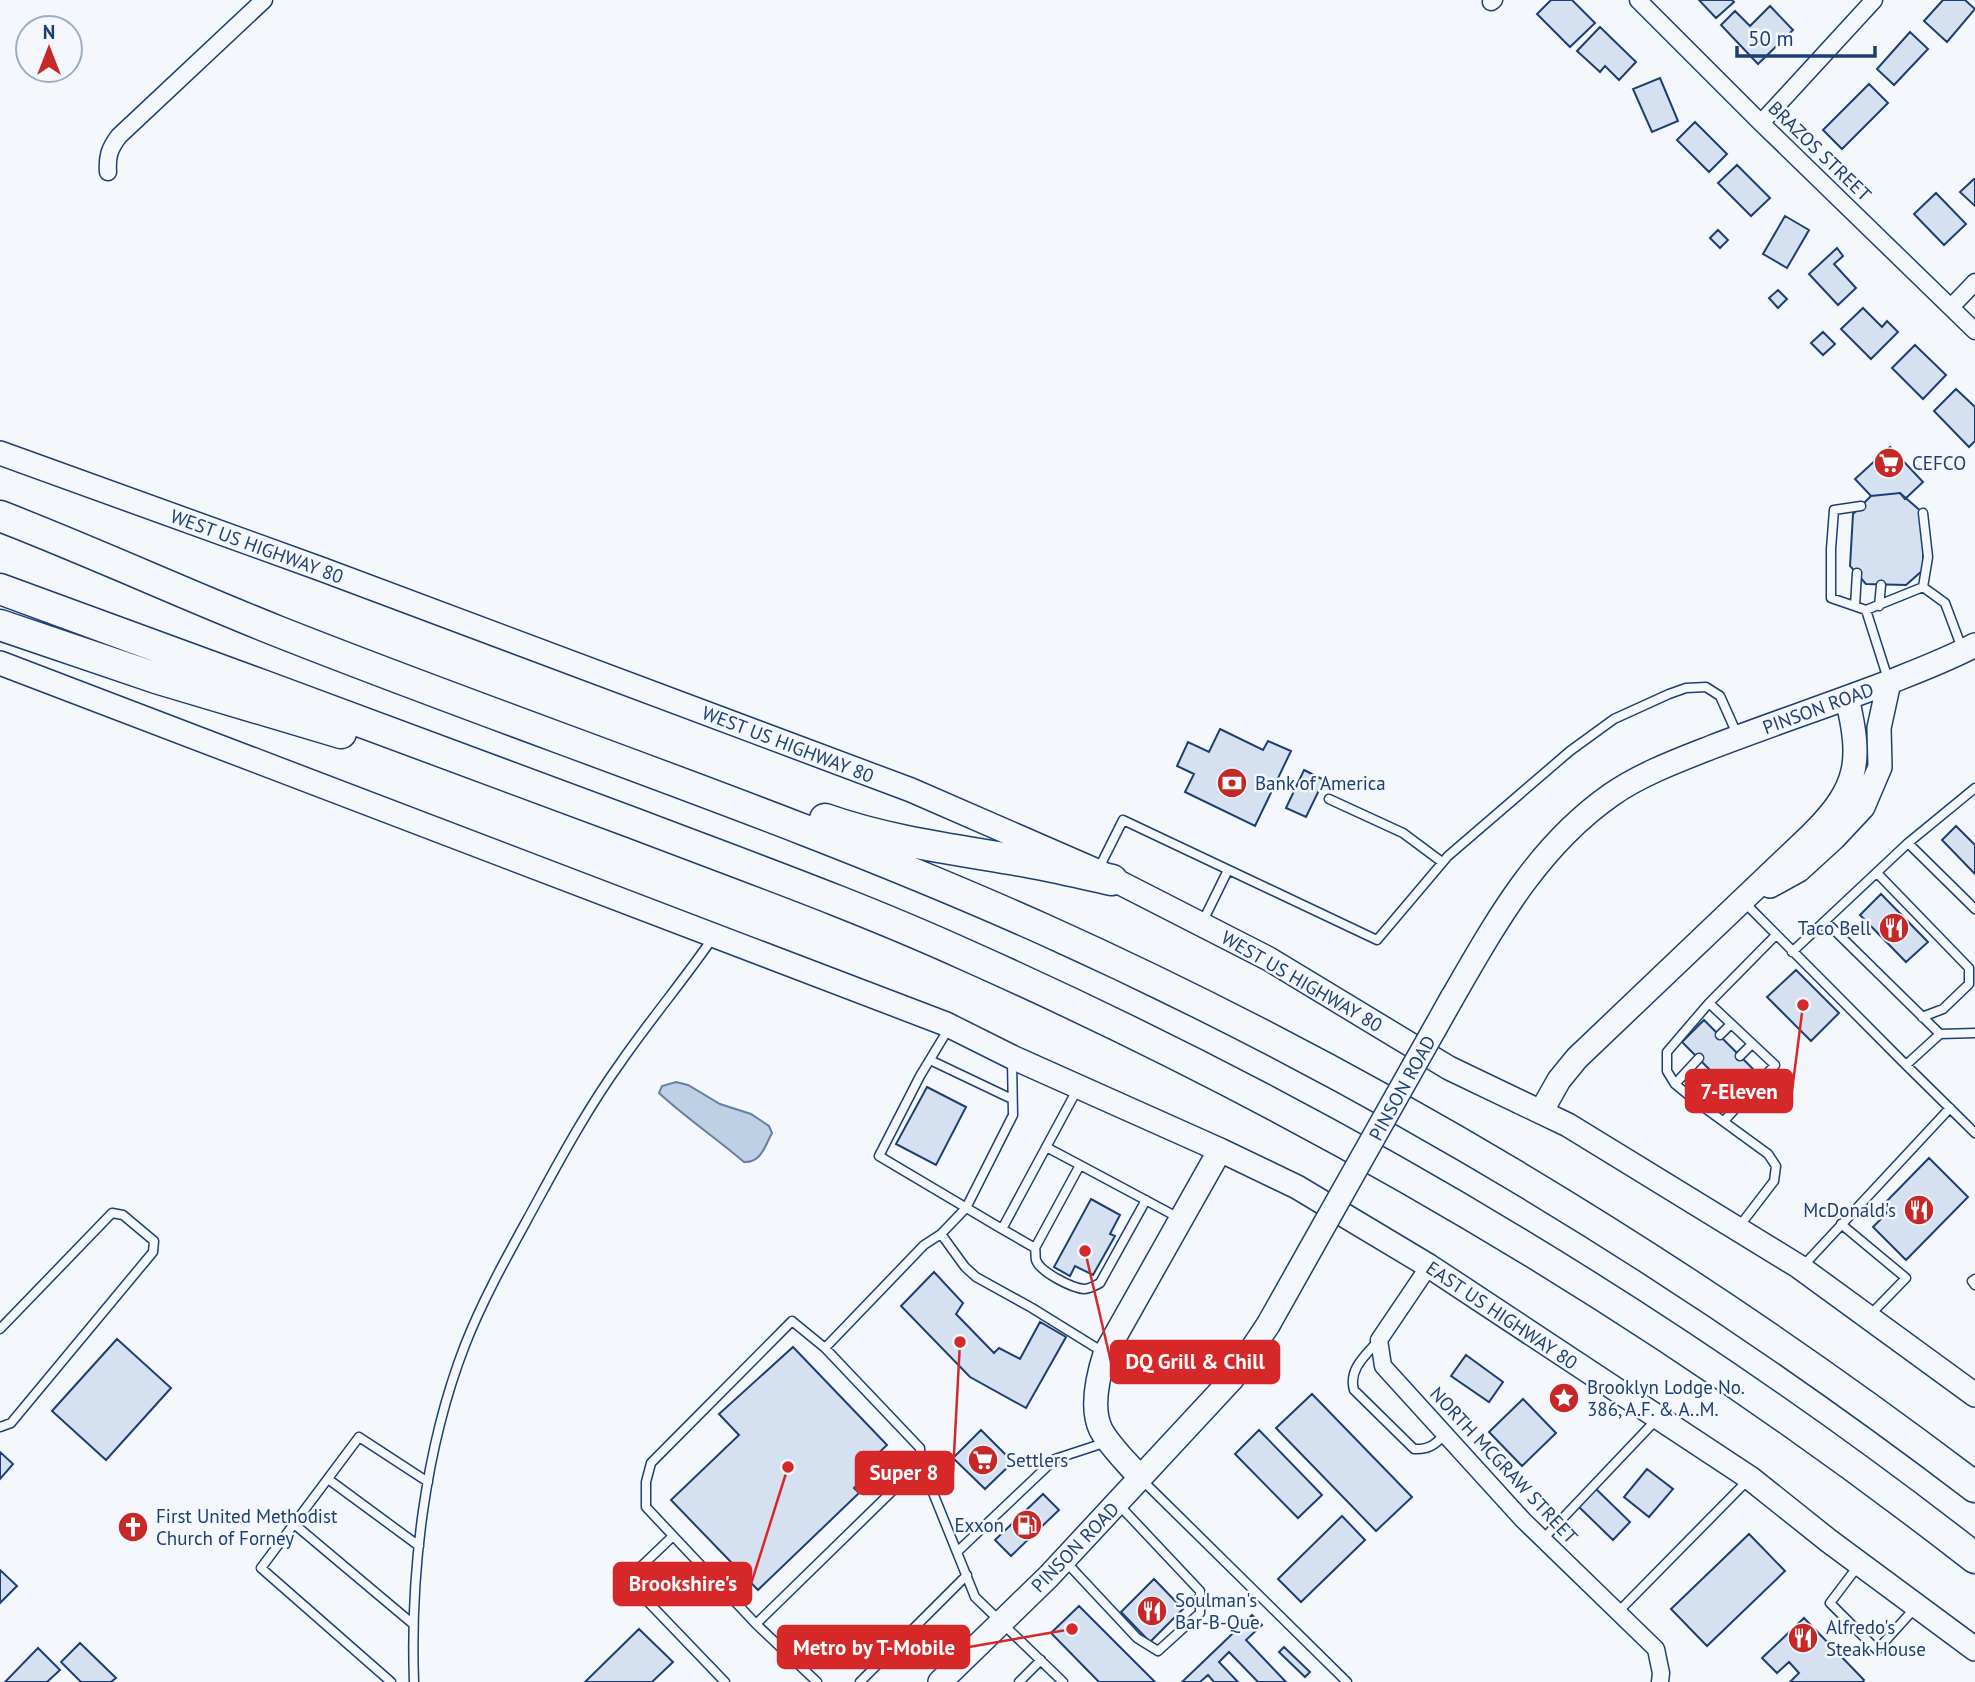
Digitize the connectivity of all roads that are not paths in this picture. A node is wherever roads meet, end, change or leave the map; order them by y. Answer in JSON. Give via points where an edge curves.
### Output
{"nodes":[{"id":1,"x":264,"y":0,"type":"edge"},
{"id":2,"x":1638,"y":0,"type":"edge"},
{"id":3,"x":1874,"y":0,"type":"edge"},
{"id":4,"x":1761,"y":123,"type":"junction"},
{"id":5,"x":108,"y":173,"type":"dead end"},
{"id":6,"x":1975,"y":282,"type":"edge"},
{"id":7,"x":1952,"y":306,"type":"junction"},
{"id":8,"x":1975,"y":331,"type":"edge"},
{"id":9,"x":0,"y":453,"type":"edge"},
{"id":10,"x":1861,"y":506,"type":"dead end"},
{"id":11,"x":1923,"y":513,"type":"dead end"},
{"id":12,"x":0,"y":516,"type":"edge"},
{"id":13,"x":1857,"y":573,"type":"dead end"},
{"id":14,"x":1881,"y":584,"type":"dead end"},
{"id":15,"x":1923,"y":587,"type":"junction"},
{"id":16,"x":0,"y":589,"type":"edge"},
{"id":17,"x":1855,"y":606,"type":"junction"},
{"id":18,"x":1879,"y":606,"type":"junction"},
{"id":19,"x":1867,"y":610,"type":"junction"},
{"id":20,"x":0,"y":625,"type":"edge"},
{"id":21,"x":1969,"y":648,"type":"edge"},
{"id":22,"x":0,"y":663,"type":"edge"},
{"id":23,"x":1889,"y":682,"type":"junction"},
{"id":24,"x":1847,"y":698,"type":"junction"},
{"id":25,"x":1738,"y":737,"type":"junction"},
{"id":26,"x":654,"y":771,"type":"junction"},
{"id":27,"x":1975,"y":789,"type":"edge"},
{"id":28,"x":1329,"y":799,"type":"dead end"},
{"id":29,"x":590,"y":807,"type":"junction"},
{"id":30,"x":1908,"y":842,"type":"junction"},
{"id":31,"x":1442,"y":862,"type":"junction"},
{"id":32,"x":1228,"y":870,"type":"junction"},
{"id":33,"x":1877,"y":873,"type":"junction"},
{"id":34,"x":1104,"y":875,"type":"junction"},
{"id":35,"x":1742,"y":900,"type":"junction"},
{"id":36,"x":1975,"y":909,"type":"edge"},
{"id":37,"x":1825,"y":921,"type":"junction"},
{"id":38,"x":1202,"y":923,"type":"junction"},
{"id":39,"x":1776,"y":935,"type":"junction"},
{"id":40,"x":713,"y":936,"type":"junction"},
{"id":41,"x":1793,"y":952,"type":"junction"},
{"id":42,"x":1709,"y":1003,"type":"junction"},
{"id":43,"x":1922,"y":1017,"type":"junction"},
{"id":44,"x":1731,"y":1024,"type":"junction"},
{"id":45,"x":950,"y":1026,"type":"junction"},
{"id":46,"x":1975,"y":1033,"type":"edge"},
{"id":47,"x":1940,"y":1034,"type":"junction"},
{"id":48,"x":1720,"y":1035,"type":"dead end"},
{"id":49,"x":1752,"y":1044,"type":"junction"},
{"id":50,"x":1740,"y":1056,"type":"dead end"},
{"id":51,"x":1012,"y":1057,"type":"junction"},
{"id":52,"x":1699,"y":1058,"type":"dead end"},
{"id":53,"x":930,"y":1060,"type":"junction"},
{"id":54,"x":1906,"y":1065,"type":"junction"},
{"id":55,"x":1720,"y":1079,"type":"dead end"},
{"id":56,"x":1675,"y":1084,"type":"junction"},
{"id":57,"x":1078,"y":1088,"type":"junction"},
{"id":58,"x":1013,"y":1099,"type":"junction"},
{"id":59,"x":1698,"y":1103,"type":"junction"},
{"id":60,"x":1950,"y":1108,"type":"junction"},
{"id":61,"x":1541,"y":1112,"type":"junction"},
{"id":62,"x":1724,"y":1121,"type":"junction"},
{"id":63,"x":1975,"y":1133,"type":"edge"},
{"id":64,"x":1046,"y":1147,"type":"junction"},
{"id":65,"x":1220,"y":1150,"type":"junction"},
{"id":66,"x":1080,"y":1165,"type":"junction"},
{"id":67,"x":1146,"y":1200,"type":"junction"},
{"id":68,"x":966,"y":1208,"type":"junction"},
{"id":69,"x":1180,"y":1219,"type":"junction"},
{"id":70,"x":1842,"y":1224,"type":"junction"},
{"id":71,"x":1002,"y":1229,"type":"junction"},
{"id":72,"x":1737,"y":1229,"type":"junction"},
{"id":73,"x":940,"y":1234,"type":"junction"},
{"id":74,"x":1035,"y":1248,"type":"junction"},
{"id":75,"x":1429,"y":1266,"type":"junction"},
{"id":76,"x":1801,"y":1268,"type":"junction"},
{"id":77,"x":1975,"y":1279,"type":"edge"},
{"id":78,"x":1975,"y":1285,"type":"edge"},
{"id":79,"x":1868,"y":1317,"type":"junction"},
{"id":80,"x":0,"y":1329,"type":"edge"},
{"id":81,"x":1379,"y":1340,"type":"junction"},
{"id":82,"x":825,"y":1348,"type":"junction"},
{"id":83,"x":1105,"y":1354,"type":"junction"},
{"id":84,"x":1975,"y":1395,"type":"edge"},
{"id":85,"x":1658,"y":1418,"type":"junction"},
{"id":86,"x":0,"y":1427,"type":"edge"},
{"id":87,"x":1446,"y":1433,"type":"junction"},
{"id":88,"x":1110,"y":1441,"type":"junction"},
{"id":89,"x":921,"y":1463,"type":"junction"},
{"id":90,"x":1140,"y":1478,"type":"junction"},
{"id":91,"x":1750,"y":1478,"type":"junction"},
{"id":92,"x":328,"y":1479,"type":"junction"},
{"id":93,"x":428,"y":1482,"type":"junction"},
{"id":94,"x":1975,"y":1487,"type":"edge"},
{"id":95,"x":1117,"y":1503,"type":"junction"},
{"id":96,"x":294,"y":1524,"type":"junction"},
{"id":97,"x":673,"y":1536,"type":"junction"},
{"id":98,"x":1543,"y":1539,"type":"junction"},
{"id":99,"x":419,"y":1546,"type":"junction"},
{"id":100,"x":957,"y":1552,"type":"junction"},
{"id":101,"x":1975,"y":1558,"type":"edge"},
{"id":102,"x":1064,"y":1560,"type":"junction"},
{"id":103,"x":1860,"y":1564,"type":"junction"},
{"id":104,"x":967,"y":1576,"type":"junction"},
{"id":105,"x":1917,"y":1606,"type":"junction"},
{"id":106,"x":1618,"y":1612,"type":"junction"},
{"id":107,"x":1003,"y":1621,"type":"junction"},
{"id":108,"x":413,"y":1624,"type":"junction"},
{"id":109,"x":756,"y":1624,"type":"junction"},
{"id":110,"x":1975,"y":1649,"type":"edge"},
{"id":111,"x":1041,"y":1660,"type":"junction"},
{"id":112,"x":390,"y":1682,"type":"edge"},
{"id":113,"x":414,"y":1682,"type":"edge"},
{"id":114,"x":725,"y":1682,"type":"edge"},
{"id":115,"x":817,"y":1682,"type":"edge"},
{"id":116,"x":860,"y":1682,"type":"edge"},
{"id":117,"x":940,"y":1682,"type":"edge"},
{"id":118,"x":1019,"y":1682,"type":"edge"},
{"id":119,"x":1063,"y":1682,"type":"edge"},
{"id":120,"x":1347,"y":1682,"type":"edge"},
{"id":121,"x":1660,"y":1682,"type":"edge"}],
"edges":[{"from":1,"to":5,"type":"street","via":[[119,136],[107,156]]},
{"from":2,"to":4,"type":"street","name":"BRAZOS STREET"},
{"from":3,"to":4,"type":"street"},
{"from":4,"to":7,"type":"street","name":"BRAZOS STREET"},
{"from":6,"to":7,"type":"street"},
{"from":7,"to":8,"type":"street","name":"BRAZOS STREET"},
{"from":9,"to":34,"type":"main road","name":"WEST US HIGHWAY 80","via":[[911,790]]},
{"from":10,"to":17,"type":"lane","via":[[1834,510],[1831,549],[1831,598]]},
{"from":11,"to":15,"type":"lane","via":[[1928,557]]},
{"from":12,"to":26,"type":"highway","via":[[277,631]]},
{"from":13,"to":17,"type":"lane"},
{"from":14,"to":18,"type":"lane"},
{"from":15,"to":18,"type":"lane"},
{"from":15,"to":21,"type":"lane","via":[[1945,603]]},
{"from":16,"to":29,"type":"highway"},
{"from":17,"to":19,"type":"lane"},
{"from":18,"to":19,"type":"lane"},
{"from":19,"to":23,"type":"lane"},
{"from":20,"to":29,"type":"highway","via":[[222,699]]},
{"from":21,"to":23,"type":"main road","name":"PINSON ROAD"},
{"from":22,"to":40,"type":"main road"},
{"from":23,"to":24,"type":"main road","name":"PINSON ROAD"},
{"from":23,"to":35,"type":"main road","via":[[1879,728],[1880,766],[1863,807],[1799,870]]},
{"from":24,"to":25,"type":"main road","name":"PINSON ROAD"},
{"from":24,"to":35,"type":"main road","via":[[1856,757],[1850,782],[1824,822]]},
{"from":25,"to":31,"type":"lane","via":[[1720,696],[1706,687],[1686,688],[1650,702],[1614,719],[1570,751]]},
{"from":25,"to":90,"type":"main road","name":"PINSON ROAD","bridge":true,"via":[[1611,795],[1542,859],[1513,894],[1268,1325],[1233,1379]]},
{"from":26,"to":34,"type":"highway","via":[[751,793],[867,832]]},
{"from":26,"to":94,"type":"highway","via":[[1035,926],[1344,1079],[1474,1152],[1695,1289],[1892,1424]]},
{"from":27,"to":30,"type":"lane"},
{"from":28,"to":31,"type":"lane","via":[[1404,833]]},
{"from":29,"to":101,"type":"highway","via":[[962,953],[1116,1024],[1330,1134],[1643,1322],[1831,1451]]},
{"from":30,"to":33,"type":"lane"},
{"from":30,"to":36,"type":"lane"},
{"from":31,"to":32,"type":"lane","via":[[1377,940]]},
{"from":32,"to":34,"type":"lane","via":[[1123,820]]},
{"from":32,"to":38,"type":"lane"},
{"from":33,"to":37,"type":"lane"},
{"from":33,"to":43,"type":"lane","via":[[1969,968],[1969,985],[1943,1010]]},
{"from":34,"to":38,"type":"main road","name":"WEST US HIGHWAY 80"},
{"from":35,"to":39,"type":"lane"},
{"from":35,"to":61,"type":"main road","via":[[1577,1058]]},
{"from":37,"to":41,"type":"lane"},
{"from":37,"to":43,"type":"lane"},
{"from":38,"to":61,"type":"main road","name":"WEST US HIGHWAY 80","via":[[1449,1068]]},
{"from":39,"to":41,"type":"lane"},
{"from":39,"to":42,"type":"lane"},
{"from":40,"to":45,"type":"main road"},
{"from":40,"to":93,"type":"lane","via":[[620,1063],[503,1265],[465,1345]]},
{"from":41,"to":54,"type":"lane"},
{"from":42,"to":44,"type":"lane"},
{"from":42,"to":56,"type":"lane","via":[[1667,1052],[1667,1071]]},
{"from":43,"to":47,"type":"lane"},
{"from":44,"to":48,"type":"lane"},
{"from":44,"to":49,"type":"lane"},
{"from":45,"to":51,"type":"main road"},
{"from":45,"to":53,"type":"lane"},
{"from":46,"to":47,"type":"lane"},
{"from":47,"to":54,"type":"lane"},
{"from":49,"to":50,"type":"lane"},
{"from":49,"to":62,"type":"lane","via":[[1775,1065]]},
{"from":51,"to":57,"type":"main road"},
{"from":51,"to":58,"type":"lane"},
{"from":52,"to":56,"type":"lane"},
{"from":53,"to":58,"type":"lane"},
{"from":53,"to":68,"type":"lane","via":[[879,1156]]},
{"from":54,"to":60,"type":"lane"},
{"from":55,"to":59,"type":"lane"},
{"from":56,"to":59,"type":"lane"},
{"from":57,"to":64,"type":"lane"},
{"from":57,"to":65,"type":"main road"},
{"from":58,"to":68,"type":"lane","via":[[1013,1115]]},
{"from":59,"to":62,"type":"lane"},
{"from":60,"to":63,"type":"lane"},
{"from":60,"to":70,"type":"lane"},
{"from":61,"to":72,"type":"main road"},
{"from":62,"to":72,"type":"lane","via":[[1768,1154],[1776,1166],[1774,1181]]},
{"from":64,"to":66,"type":"lane"},
{"from":64,"to":71,"type":"lane"},
{"from":65,"to":69,"type":"main road"},
{"from":65,"to":75,"type":"main road","name":"EAST US HIGHWAY 80","via":[[1297,1187]]},
{"from":66,"to":67,"type":"lane"},
{"from":66,"to":74,"type":"lane"},
{"from":67,"to":69,"type":"lane"},
{"from":67,"to":74,"type":"lane","via":[[1100,1283],[1092,1288],[1069,1285],[1043,1269]]},
{"from":68,"to":71,"type":"lane"},
{"from":68,"to":73,"type":"lane"},
{"from":69,"to":83,"type":"main road"},
{"from":70,"to":76,"type":"lane"},
{"from":70,"to":79,"type":"lane","via":[[1906,1278]]},
{"from":71,"to":74,"type":"lane"},
{"from":72,"to":76,"type":"main road"},
{"from":73,"to":82,"type":"lane"},
{"from":73,"to":83,"type":"lane","via":[[976,1277]]},
{"from":75,"to":81,"type":"street"},
{"from":75,"to":85,"type":"main road","name":"EAST US HIGHWAY 80"},
{"from":76,"to":79,"type":"main road"},
{"from":77,"to":78,"type":"lane"},
{"from":79,"to":84,"type":"main road"},
{"from":80,"to":86,"type":"lane","via":[[112,1213],[123,1215],[154,1241],[153,1252],[144,1263],[11,1423]]},
{"from":81,"to":87,"type":"street","name":"NORTH MCGRAW STREET","via":[[1383,1366]]},
{"from":81,"to":87,"type":"lane","via":[[1354,1370],[1354,1390],[1414,1449],[1424,1450]]},
{"from":82,"to":89,"type":"lane","via":[[920,1448]]},
{"from":82,"to":97,"type":"lane","via":[[792,1321],[651,1463],[646,1507]]},
{"from":83,"to":88,"type":"main road","via":[[1096,1398],[1101,1430]]},
{"from":85,"to":91,"type":"main road","name":"EAST US HIGHWAY 80"},
{"from":85,"to":98,"type":"lane"},
{"from":87,"to":98,"type":"street","name":"NORTH MCGRAW STREET"},
{"from":88,"to":90,"type":"main road"},
{"from":88,"to":100,"type":"lane","via":[[1055,1460]]},
{"from":89,"to":100,"type":"lane"},
{"from":89,"to":109,"type":"lane"},
{"from":90,"to":95,"type":"main road","name":"PINSON ROAD"},
{"from":90,"to":120,"type":"lane"},
{"from":91,"to":103,"type":"main road","name":"EAST US HIGHWAY 80"},
{"from":91,"to":106,"type":"lane"},
{"from":92,"to":93,"type":"lane","via":[[359,1437]]},
{"from":92,"to":96,"type":"lane"},
{"from":92,"to":99,"type":"lane"},
{"from":93,"to":99,"type":"lane"},
{"from":95,"to":102,"type":"main road","name":"PINSON ROAD"},
{"from":95,"to":102,"type":"lane","via":[[1200,1591],[1200,1613],[1158,1651],[1136,1638]]},
{"from":96,"to":108,"type":"lane"},
{"from":96,"to":112,"type":"lane","via":[[261,1568]]},
{"from":97,"to":109,"type":"lane"},
{"from":97,"to":114,"type":"lane","via":[[627,1580]]},
{"from":98,"to":106,"type":"street","name":"NORTH MCGRAW STREET"},
{"from":99,"to":108,"type":"lane"},
{"from":100,"to":104,"type":"lane"},
{"from":102,"to":107,"type":"main road","name":"PINSON ROAD"},
{"from":103,"to":105,"type":"main road","name":"EAST US HIGHWAY 80"},
{"from":103,"to":105,"type":"lane","via":[[1830,1603],[1877,1650]]},
{"from":104,"to":107,"type":"lane","via":[[975,1597]]},
{"from":104,"to":116,"type":"lane"},
{"from":105,"to":110,"type":"main road","name":"EAST US HIGHWAY 80"},
{"from":106,"to":121,"type":"street","name":"NORTH MCGRAW STREET","via":[[1656,1649]]},
{"from":107,"to":111,"type":"lane"},
{"from":107,"to":117,"type":"main road","name":"PINSON ROAD"},
{"from":108,"to":113,"type":"lane"},
{"from":109,"to":115,"type":"lane"},
{"from":111,"to":118,"type":"lane"},
{"from":111,"to":119,"type":"lane"}]}
